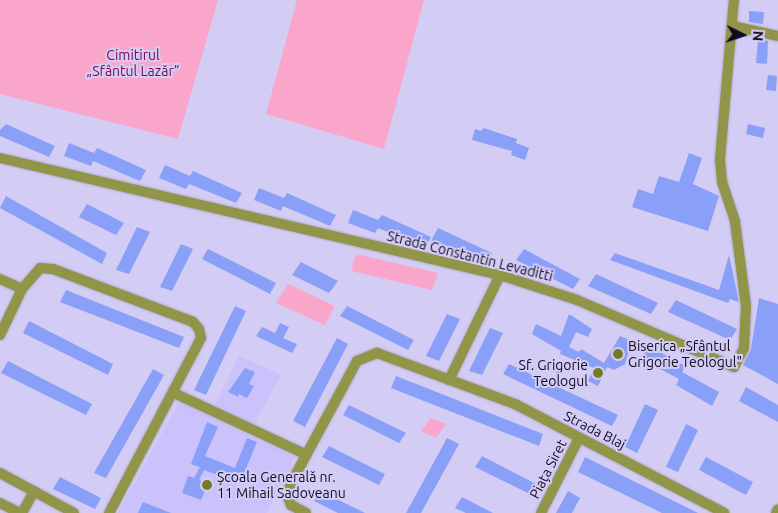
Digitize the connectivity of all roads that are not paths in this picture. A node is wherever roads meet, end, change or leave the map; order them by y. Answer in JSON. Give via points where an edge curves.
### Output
{"nodes":[{"id":1,"x":734,"y":0,"type":"edge"},
{"id":2,"x":733,"y":26,"type":"junction"},
{"id":3,"x":778,"y":36,"type":"edge"},
{"id":4,"x":0,"y":158,"type":"edge"},
{"id":5,"x":500,"y":275,"type":"junction"},
{"id":6,"x":0,"y":279,"type":"edge"},
{"id":7,"x":22,"y":289,"type":"junction"},
{"id":8,"x":0,"y":335,"type":"edge"},
{"id":9,"x":449,"y":380,"type":"junction"},
{"id":10,"x":174,"y":393,"type":"junction"},
{"id":11,"x":579,"y":438,"type":"junction"},
{"id":12,"x":305,"y":454,"type":"junction"},
{"id":13,"x":0,"y":473,"type":"edge"},
{"id":14,"x":34,"y":491,"type":"junction"},
{"id":15,"x":0,"y":503,"type":"edge"},
{"id":16,"x":778,"y":510,"type":"edge"},
{"id":17,"x":21,"y":513,"type":"edge"},
{"id":18,"x":74,"y":513,"type":"edge"},
{"id":19,"x":109,"y":513,"type":"edge"},
{"id":20,"x":306,"y":513,"type":"edge"},
{"id":21,"x":541,"y":513,"type":"edge"},
{"id":22,"x":724,"y":513,"type":"edge"},
{"id":23,"x":776,"y":513,"type":"edge"}],
"edges":[{"from":1,"to":2,"type":"street","name":"Strada Constantin Levaditti"},
{"from":2,"to":3,"type":"street"},
{"from":2,"to":5,"type":"street","name":"Strada Constantin Levaditti","via":[[720,159],[722,182],[735,221],[746,306],[744,348],[734,367],[577,300]]},
{"from":4,"to":5,"type":"street","name":"Strada Constantin Levaditti"},
{"from":5,"to":9,"type":"street"},
{"from":6,"to":7,"type":"street"},
{"from":7,"to":8,"type":"street"},
{"from":7,"to":10,"type":"street","via":[[40,268],[53,269],[193,322],[201,338]]},
{"from":9,"to":11,"type":"street","name":"Strada Blaj","via":[[515,404]]},
{"from":9,"to":12,"type":"street","name":"Strada Blaj","via":[[377,353],[365,356],[357,361]]},
{"from":10,"to":12,"type":"street"},
{"from":10,"to":19,"type":"street"},
{"from":11,"to":21,"type":"street","name":"Piața Siret"},
{"from":11,"to":22,"type":"street","name":"Strada Blaj"},
{"from":12,"to":20,"type":"street","name":"Strada Blaj","via":[[288,489],[291,505]]},
{"from":13,"to":14,"type":"street"},
{"from":14,"to":17,"type":"street"},
{"from":14,"to":18,"type":"street"},
{"from":15,"to":17,"type":"street"},
{"from":16,"to":23,"type":"street"}]}
